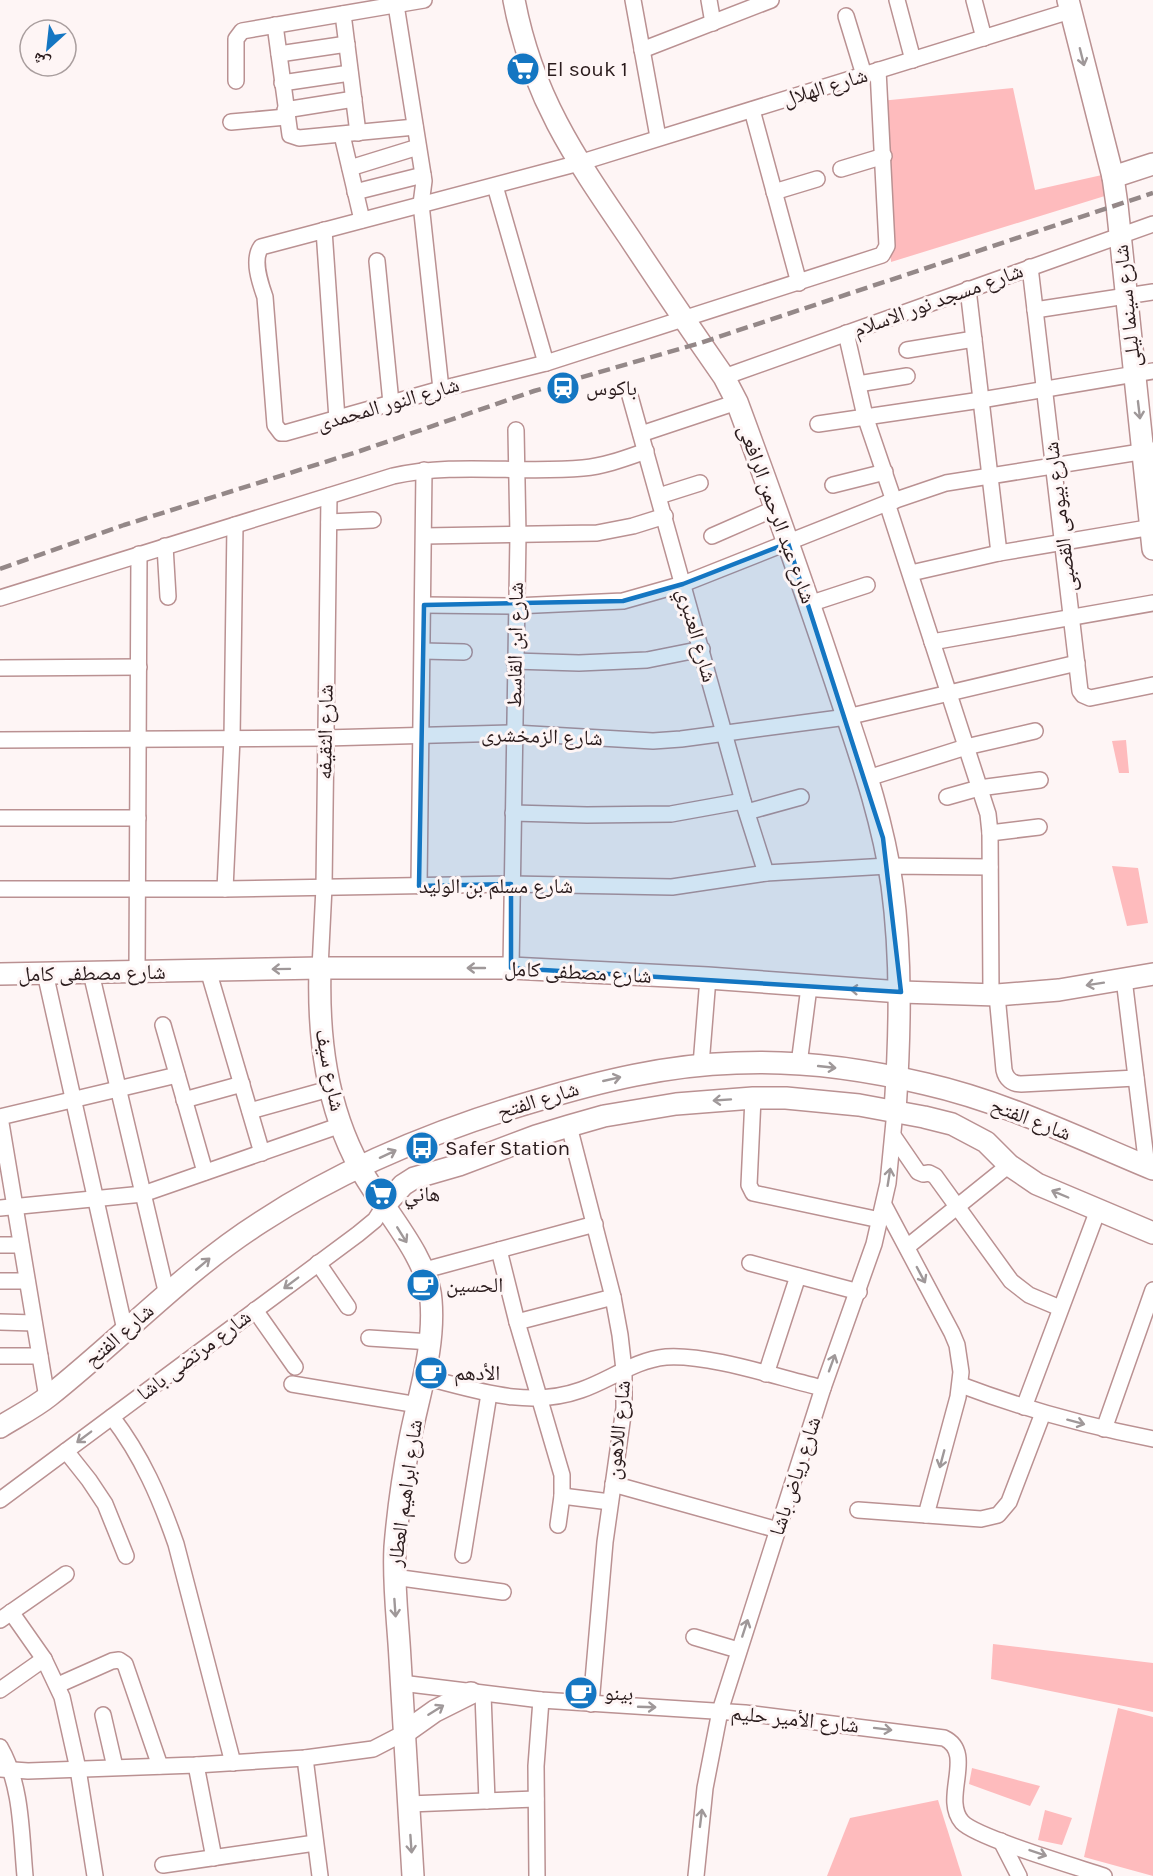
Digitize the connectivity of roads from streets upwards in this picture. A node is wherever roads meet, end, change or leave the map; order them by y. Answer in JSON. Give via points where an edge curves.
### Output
{"nodes":[{"id":1,"x":424,"y":0,"type":"edge"},
{"id":2,"x":514,"y":0,"type":"edge"},
{"id":3,"x":633,"y":0,"type":"edge"},
{"id":4,"x":709,"y":0,"type":"edge"},
{"id":5,"x":771,"y":0,"type":"edge"},
{"id":6,"x":897,"y":0,"type":"edge"},
{"id":7,"x":974,"y":0,"type":"edge"},
{"id":8,"x":396,"y":5,"type":"junction"},
{"id":9,"x":1069,"y":5,"type":"edge"},
{"id":10,"x":342,"y":14,"type":"junction"},
{"id":11,"x":846,"y":16,"type":"dead end"},
{"id":12,"x":713,"y":23,"type":"junction"},
{"id":13,"x":275,"y":25,"type":"junction"},
{"id":14,"x":984,"y":38,"type":"junction"},
{"id":15,"x":347,"y":44,"type":"junction"},
{"id":16,"x":642,"y":50,"type":"junction"},
{"id":17,"x":279,"y":54,"type":"junction"},
{"id":18,"x":913,"y":60,"type":"junction"},
{"id":19,"x":350,"y":73,"type":"junction"},
{"id":20,"x":871,"y":73,"type":"junction"},
{"id":21,"x":236,"y":81,"type":"dead end"},
{"id":22,"x":282,"y":83,"type":"junction"},
{"id":23,"x":354,"y":99,"type":"junction"},
{"id":24,"x":752,"y":110,"type":"junction"},
{"id":25,"x":286,"y":114,"type":"junction"},
{"id":26,"x":231,"y":122,"type":"dead end"},
{"id":27,"x":415,"y":127,"type":"junction"},
{"id":28,"x":358,"y":133,"type":"junction"},
{"id":29,"x":342,"y":135,"type":"junction"},
{"id":30,"x":658,"y":137,"type":"junction"},
{"id":31,"x":418,"y":147,"type":"junction"},
{"id":32,"x":884,"y":156,"type":"junction"},
{"id":33,"x":579,"y":163,"type":"junction"},
{"id":34,"x":1153,"y":164,"type":"edge"},
{"id":35,"x":350,"y":168,"type":"junction"},
{"id":36,"x":841,"y":169,"type":"dead end"},
{"id":37,"x":423,"y":175,"type":"junction"},
{"id":38,"x":1113,"y":177,"type":"junction"},
{"id":39,"x":818,"y":179,"type":"dead end"},
{"id":40,"x":495,"y":186,"type":"junction"},
{"id":41,"x":355,"y":192,"type":"junction"},
{"id":42,"x":774,"y":192,"type":"junction"},
{"id":43,"x":421,"y":204,"type":"junction"},
{"id":44,"x":362,"y":220,"type":"junction"},
{"id":45,"x":1153,"y":224,"type":"edge"},
{"id":46,"x":324,"y":230,"type":"junction"},
{"id":47,"x":1120,"y":236,"type":"junction"},
{"id":48,"x":266,"y":245,"type":"joint"},
{"id":49,"x":377,"y":261,"type":"dead end"},
{"id":50,"x":1030,"y":267,"type":"junction"},
{"id":51,"x":799,"y":283,"type":"junction"},
{"id":52,"x":968,"y":289,"type":"junction"},
{"id":53,"x":1153,"y":292,"type":"edge"},
{"id":54,"x":1126,"y":297,"type":"junction"},
{"id":55,"x":1035,"y":310,"type":"junction"},
{"id":56,"x":684,"y":319,"type":"junction"},
{"id":57,"x":846,"y":333,"type":"junction"},
{"id":58,"x":974,"y":339,"type":"junction"},
{"id":59,"x":907,"y":350,"type":"dead end"},
{"id":60,"x":546,"y":363,"type":"junction"},
{"id":61,"x":1144,"y":373,"type":"edge"},
{"id":62,"x":907,"y":376,"type":"dead end"},
{"id":63,"x":724,"y":377,"type":"junction"},
{"id":64,"x":858,"y":384,"type":"junction"},
{"id":65,"x":441,"y":389,"type":"junction"},
{"id":66,"x":1045,"y":389,"type":"junction"},
{"id":67,"x":630,"y":396,"type":"dead end"},
{"id":68,"x":981,"y":400,"type":"junction"},
{"id":69,"x":737,"y":402,"type":"junction"},
{"id":70,"x":391,"y":403,"type":"junction"},
{"id":71,"x":865,"y":416,"type":"junction"},
{"id":72,"x":337,"y":418,"type":"junction"},
{"id":73,"x":818,"y":424,"type":"dead end"},
{"id":74,"x":516,"y":430,"type":"dead end"},
{"id":75,"x":641,"y":434,"type":"junction"},
{"id":76,"x":1149,"y":450,"type":"edge"},
{"id":77,"x":646,"y":451,"type":"junction"},
{"id":78,"x":1054,"y":465,"type":"junction"},
{"id":79,"x":516,"y":468,"type":"junction"},
{"id":80,"x":424,"y":470,"type":"junction"},
{"id":81,"x":885,"y":472,"type":"junction"},
{"id":82,"x":989,"y":475,"type":"junction"},
{"id":83,"x":700,"y":483,"type":"dead end"},
{"id":84,"x":833,"y":485,"type":"dead end"},
{"id":85,"x":329,"y":496,"type":"junction"},
{"id":86,"x":659,"y":496,"type":"junction"},
{"id":87,"x":891,"y":502,"type":"junction"},
{"id":88,"x":776,"y":508,"type":"junction"},
{"id":89,"x":665,"y":516,"type":"junction"},
{"id":90,"x":373,"y":520,"type":"dead end"},
{"id":91,"x":329,"y":522,"type":"junction"},
{"id":92,"x":235,"y":525,"type":"junction"},
{"id":93,"x":1152,"y":528,"type":"edge"},
{"id":94,"x":518,"y":535,"type":"junction"},
{"id":95,"x":424,"y":536,"type":"junction"},
{"id":96,"x":712,"y":536,"type":"dead end"},
{"id":97,"x":1062,"y":542,"type":"junction"},
{"id":98,"x":788,"y":543,"type":"junction"},
{"id":99,"x":165,"y":546,"type":"junction"},
{"id":100,"x":1153,"y":549,"type":"edge"},
{"id":101,"x":999,"y":553,"type":"junction"},
{"id":102,"x":139,"y":554,"type":"junction"},
{"id":103,"x":911,"y":573,"type":"junction"},
{"id":104,"x":683,"y":584,"type":"junction"},
{"id":105,"x":867,"y":585,"type":"dead end"},
{"id":106,"x":168,"y":597,"type":"dead end"},
{"id":107,"x":0,"y":598,"type":"edge"},
{"id":108,"x":1153,"y":603,"type":"edge"},
{"id":109,"x":810,"y":604,"type":"junction"},
{"id":110,"x":424,"y":605,"type":"junction"},
{"id":111,"x":515,"y":606,"type":"junction"},
{"id":112,"x":1071,"y":617,"type":"junction"},
{"id":113,"x":932,"y":642,"type":"junction"},
{"id":114,"x":702,"y":649,"type":"junction"},
{"id":115,"x":423,"y":651,"type":"junction"},
{"id":116,"x":464,"y":652,"type":"dead end"},
{"id":117,"x":514,"y":661,"type":"junction"},
{"id":118,"x":1077,"y":663,"type":"junction"},
{"id":119,"x":139,"y":667,"type":"junction"},
{"id":120,"x":0,"y":668,"type":"edge"},
{"id":121,"x":1153,"y":685,"type":"edge"},
{"id":122,"x":948,"y":692,"type":"junction"},
{"id":123,"x":847,"y":717,"type":"junction"},
{"id":124,"x":1035,"y":731,"type":"dead end"},
{"id":125,"x":724,"y":732,"type":"junction"},
{"id":126,"x":514,"y":733,"type":"junction"},
{"id":127,"x":422,"y":734,"type":"junction"},
{"id":128,"x":139,"y":738,"type":"junction"},
{"id":129,"x":232,"y":738,"type":"junction"},
{"id":130,"x":325,"y":738,"type":"junction"},
{"id":131,"x":0,"y":740,"type":"edge"},
{"id":132,"x":966,"y":747,"type":"junction"},
{"id":133,"x":868,"y":778,"type":"junction"},
{"id":134,"x":1040,"y":780,"type":"dead end"},
{"id":135,"x":980,"y":788,"type":"junction"},
{"id":136,"x":801,"y":797,"type":"dead end"},
{"id":137,"x":947,"y":797,"type":"dead end"},
{"id":138,"x":745,"y":807,"type":"junction"},
{"id":139,"x":513,"y":813,"type":"junction"},
{"id":140,"x":0,"y":818,"type":"edge"},
{"id":141,"x":138,"y":818,"type":"junction"},
{"id":142,"x":1039,"y":827,"type":"dead end"},
{"id":143,"x":990,"y":834,"type":"junction"},
{"id":144,"x":888,"y":866,"type":"junction"},
{"id":145,"x":990,"y":867,"type":"junction"},
{"id":146,"x":766,"y":873,"type":"junction"},
{"id":147,"x":511,"y":884,"type":"junction"},
{"id":148,"x":419,"y":886,"type":"junction"},
{"id":149,"x":324,"y":887,"type":"junction"},
{"id":150,"x":136,"y":889,"type":"junction"},
{"id":151,"x":225,"y":889,"type":"junction"},
{"id":152,"x":0,"y":890,"type":"edge"},
{"id":153,"x":320,"y":968,"type":"junction"},
{"id":154,"x":511,"y":968,"type":"junction"},
{"id":155,"x":208,"y":970,"type":"junction"},
{"id":156,"x":137,"y":972,"type":"junction"},
{"id":157,"x":91,"y":973,"type":"junction"},
{"id":158,"x":0,"y":974,"type":"edge"},
{"id":159,"x":45,"y":974,"type":"junction"},
{"id":160,"x":1153,"y":974,"type":"edge"},
{"id":161,"x":708,"y":978,"type":"junction"},
{"id":162,"x":1124,"y":980,"type":"junction"},
{"id":163,"x":809,"y":987,"type":"junction"},
{"id":164,"x":901,"y":992,"type":"junction"},
{"id":165,"x":994,"y":994,"type":"junction"},
{"id":166,"x":163,"y":1025,"type":"dead end"},
{"id":167,"x":799,"y":1064,"type":"junction"},
{"id":168,"x":701,"y":1065,"type":"junction"},
{"id":169,"x":177,"y":1075,"type":"junction"},
{"id":170,"x":898,"y":1078,"type":"junction"},
{"id":171,"x":1136,"y":1078,"type":"junction"},
{"id":172,"x":242,"y":1084,"type":"junction"},
{"id":173,"x":118,"y":1089,"type":"junction"},
{"id":174,"x":329,"y":1089,"type":"junction"},
{"id":175,"x":753,"y":1098,"type":"junction"},
{"id":176,"x":74,"y":1100,"type":"junction"},
{"id":177,"x":184,"y":1100,"type":"junction"},
{"id":178,"x":250,"y":1111,"type":"junction"},
{"id":179,"x":895,"y":1111,"type":"junction"},
{"id":180,"x":0,"y":1117,"type":"edge"},
{"id":181,"x":341,"y":1125,"type":"junction"},
{"id":182,"x":569,"y":1126,"type":"junction"},
{"id":183,"x":894,"y":1137,"type":"junction"},
{"id":184,"x":262,"y":1153,"type":"junction"},
{"id":185,"x":4,"y":1164,"type":"edge"},
{"id":186,"x":1009,"y":1165,"type":"junction"},
{"id":187,"x":359,"y":1167,"type":"junction"},
{"id":188,"x":1150,"y":1168,"type":"edge"},
{"id":189,"x":205,"y":1172,"type":"junction"},
{"id":190,"x":143,"y":1194,"type":"junction"},
{"id":191,"x":96,"y":1199,"type":"junction"},
{"id":192,"x":384,"y":1206,"type":"junction"},
{"id":193,"x":957,"y":1207,"type":"junction"},
{"id":194,"x":7,"y":1208,"type":"edge"},
{"id":195,"x":1098,"y":1210,"type":"junction"},
{"id":196,"x":882,"y":1213,"type":"junction"},
{"id":197,"x":595,"y":1224,"type":"junction"},
{"id":198,"x":1153,"y":1233,"type":"edge"},
{"id":199,"x":0,"y":1245,"type":"edge"},
{"id":200,"x":21,"y":1245,"type":"junction"},
{"id":201,"x":907,"y":1247,"type":"junction"},
{"id":202,"x":499,"y":1250,"type":"junction"},
{"id":203,"x":318,"y":1263,"type":"junction"},
{"id":204,"x":750,"y":1263,"type":"dead end"},
{"id":205,"x":425,"y":1270,"type":"junction"},
{"id":206,"x":798,"y":1276,"type":"junction"},
{"id":207,"x":0,"y":1281,"type":"edge"},
{"id":208,"x":27,"y":1281,"type":"junction"},
{"id":209,"x":1153,"y":1290,"type":"edge"},
{"id":210,"x":859,"y":1292,"type":"junction"},
{"id":211,"x":167,"y":1294,"type":"junction"},
{"id":212,"x":613,"y":1297,"type":"junction"},
{"id":213,"x":348,"y":1307,"type":"dead end"},
{"id":214,"x":1060,"y":1308,"type":"junction"},
{"id":215,"x":255,"y":1310,"type":"junction"},
{"id":216,"x":0,"y":1322,"type":"edge"},
{"id":217,"x":517,"y":1322,"type":"junction"},
{"id":218,"x":34,"y":1323,"type":"junction"},
{"id":219,"x":125,"y":1330,"type":"junction"},
{"id":220,"x":369,"y":1338,"type":"dead end"},
{"id":221,"x":431,"y":1342,"type":"junction"},
{"id":222,"x":0,"y":1356,"type":"edge"},
{"id":223,"x":40,"y":1356,"type":"junction"},
{"id":224,"x":295,"y":1367,"type":"dead end"},
{"id":225,"x":624,"y":1370,"type":"junction"},
{"id":226,"x":766,"y":1374,"type":"junction"},
{"id":227,"x":424,"y":1377,"type":"junction"},
{"id":228,"x":292,"y":1384,"type":"dead end"},
{"id":229,"x":961,"y":1385,"type":"junction"},
{"id":230,"x":823,"y":1389,"type":"junction"},
{"id":231,"x":489,"y":1394,"type":"junction"},
{"id":232,"x":47,"y":1398,"type":"junction"},
{"id":233,"x":539,"y":1398,"type":"junction"},
{"id":234,"x":418,"y":1405,"type":"junction"},
{"id":235,"x":1024,"y":1407,"type":"junction"},
{"id":236,"x":1043,"y":1413,"type":"junction"},
{"id":237,"x":112,"y":1417,"type":"junction"},
{"id":238,"x":0,"y":1427,"type":"edge"},
{"id":239,"x":1104,"y":1429,"type":"junction"},
{"id":240,"x":1153,"y":1439,"type":"edge"},
{"id":241,"x":66,"y":1451,"type":"junction"},
{"id":242,"x":613,"y":1484,"type":"junction"},
{"id":243,"x":562,"y":1496,"type":"junction"},
{"id":244,"x":0,"y":1500,"type":"edge"},
{"id":245,"x":610,"y":1502,"type":"junction"},
{"id":246,"x":858,"y":1510,"type":"dead end"},
{"id":247,"x":926,"y":1515,"type":"junction"},
{"id":248,"x":558,"y":1525,"type":"dead end"},
{"id":249,"x":778,"y":1530,"type":"junction"},
{"id":250,"x":463,"y":1555,"type":"dead end"},
{"id":251,"x":126,"y":1556,"type":"dead end"},
{"id":252,"x":66,"y":1574,"type":"dead end"},
{"id":253,"x":394,"y":1576,"type":"junction"},
{"id":254,"x":503,"y":1592,"type":"dead end"},
{"id":255,"x":5,"y":1616,"type":"edge"},
{"id":256,"x":694,"y":1637,"type":"dead end"},
{"id":257,"x":738,"y":1650,"type":"junction"},
{"id":258,"x":44,"y":1659,"type":"junction"},
{"id":259,"x":401,"y":1683,"type":"junction"},
{"id":260,"x":58,"y":1685,"type":"junction"},
{"id":261,"x":0,"y":1690,"type":"edge"},
{"id":262,"x":477,"y":1693,"type":"junction"},
{"id":263,"x":541,"y":1700,"type":"junction"},
{"id":264,"x":591,"y":1704,"type":"junction"},
{"id":265,"x":720,"y":1711,"type":"junction"},
{"id":266,"x":103,"y":1715,"type":"dead end"},
{"id":267,"x":404,"y":1733,"type":"junction"},
{"id":268,"x":0,"y":1747,"type":"edge"},
{"id":269,"x":305,"y":1758,"type":"junction"},
{"id":270,"x":233,"y":1763,"type":"junction"},
{"id":271,"x":196,"y":1765,"type":"junction"},
{"id":272,"x":160,"y":1766,"type":"junction"},
{"id":273,"x":115,"y":1767,"type":"junction"},
{"id":274,"x":78,"y":1769,"type":"junction"},
{"id":275,"x":5,"y":1770,"type":"edge"},
{"id":276,"x":536,"y":1799,"type":"junction"},
{"id":277,"x":487,"y":1800,"type":"junction"},
{"id":278,"x":409,"y":1804,"type":"junction"},
{"id":279,"x":1001,"y":1840,"type":"junction"},
{"id":280,"x":315,"y":1843,"type":"junction"},
{"id":281,"x":214,"y":1858,"type":"junction"},
{"id":282,"x":163,"y":1865,"type":"dead end"},
{"id":283,"x":25,"y":1876,"type":"edge"},
{"id":284,"x":95,"y":1876,"type":"edge"},
{"id":285,"x":320,"y":1876,"type":"edge"},
{"id":286,"x":413,"y":1876,"type":"edge"},
{"id":287,"x":537,"y":1876,"type":"edge"},
{"id":288,"x":696,"y":1876,"type":"edge"},
{"id":289,"x":1019,"y":1876,"type":"edge"},
{"id":290,"x":1104,"y":1876,"type":"edge"}],
"edges":[{"from":1,"to":8,"type":"street"},
{"from":2,"to":33,"type":"street","name":"شارع عبد الرحمن الرافعى","via":[[535,78]]},
{"from":3,"to":16,"type":"street"},
{"from":4,"to":12,"type":"street"},
{"from":5,"to":12,"type":"street"},
{"from":6,"to":18,"type":"street"},
{"from":7,"to":14,"type":"street"},
{"from":8,"to":10,"type":"street"},
{"from":8,"to":27,"type":"street"},
{"from":9,"to":14,"type":"street","name":"شارع الهلال"},
{"from":9,"to":38,"type":"street","name":"شارع سينما ليلى","one_way":true},
{"from":10,"to":13,"type":"street"},
{"from":10,"to":15,"type":"street"},
{"from":11,"to":20,"type":"street"},
{"from":12,"to":16,"type":"street"},
{"from":13,"to":17,"type":"street"},
{"from":13,"to":21,"type":"street","via":[[239,34]]},
{"from":14,"to":18,"type":"street","name":"شارع الهلال"},
{"from":15,"to":17,"type":"street"},
{"from":15,"to":19,"type":"street"},
{"from":16,"to":30,"type":"street"},
{"from":17,"to":22,"type":"street"},
{"from":18,"to":20,"type":"street","name":"شارع الهلال"},
{"from":19,"to":22,"type":"street"},
{"from":19,"to":23,"type":"street"},
{"from":20,"to":24,"type":"street","name":"شارع الهلال"},
{"from":20,"to":32,"type":"street"},
{"from":22,"to":25,"type":"street"},
{"from":23,"to":25,"type":"street"},
{"from":23,"to":28,"type":"street"},
{"from":24,"to":30,"type":"street","name":"شارع الهلال"},
{"from":24,"to":42,"type":"street"},
{"from":25,"to":26,"type":"street"},
{"from":25,"to":29,"type":"street","via":[[290,135],[294,137]]},
{"from":27,"to":28,"type":"street"},
{"from":27,"to":31,"type":"street"},
{"from":28,"to":29,"type":"street"},
{"from":29,"to":35,"type":"street"},
{"from":30,"to":33,"type":"street","name":"شارع الهلال"},
{"from":31,"to":35,"type":"street"},
{"from":31,"to":37,"type":"street"},
{"from":32,"to":36,"type":"street"},
{"from":32,"to":51,"type":"street","name":"شارع النور المحمدى","via":[[886,251]]},
{"from":33,"to":40,"type":"street","name":"شارع الهلال"},
{"from":33,"to":56,"type":"street","name":"شارع عبد الرحمن الرافعى"},
{"from":34,"to":38,"type":"street"},
{"from":35,"to":41,"type":"street"},
{"from":37,"to":41,"type":"street"},
{"from":37,"to":43,"type":"street"},
{"from":38,"to":47,"type":"street","name":"شارع سينما ليلى"},
{"from":39,"to":42,"type":"street"},
{"from":40,"to":43,"type":"street","name":"شارع الهلال"},
{"from":40,"to":60,"type":"street"},
{"from":41,"to":44,"type":"street"},
{"from":42,"to":51,"type":"street"},
{"from":43,"to":44,"type":"street","name":"شارع الهلال"},
{"from":43,"to":65,"type":"street"},
{"from":44,"to":46,"type":"street","name":"شارع الهلال"},
{"from":45,"to":47,"type":"street","name":"شارع مسجد نور الاسلام"},
{"from":46,"to":48,"type":"street","name":"شارع الهلال"},
{"from":46,"to":72,"type":"street"},
{"from":47,"to":50,"type":"street","name":"شارع مسجد نور الاسلام"},
{"from":47,"to":54,"type":"street","name":"شارع سينما ليلى"},
{"from":48,"to":72,"type":"street","name":"شارع النور المحمدى","via":[[258,256],[275,425],[285,433]]},
{"from":49,"to":70,"type":"street"},
{"from":50,"to":52,"type":"street","name":"شارع مسجد نور الاسلام"},
{"from":50,"to":55,"type":"street","name":"شارع بيومى القصبى"},
{"from":51,"to":56,"type":"street","name":"شارع النور المحمدى"},
{"from":52,"to":57,"type":"street","name":"شارع مسجد نور الاسلام"},
{"from":52,"to":58,"type":"street"},
{"from":53,"to":54,"type":"street"},
{"from":54,"to":55,"type":"street"},
{"from":54,"to":61,"type":"street","name":"شارع سينما ليلى"},
{"from":55,"to":66,"type":"street","name":"شارع بيومى القصبى"},
{"from":56,"to":60,"type":"street","name":"شارع النور المحمدى"},
{"from":56,"to":63,"type":"street","name":"شارع عبد الرحمن الرافعى"},
{"from":57,"to":63,"type":"street","name":"شارع مسجد نور الاسلام"},
{"from":57,"to":64,"type":"street"},
{"from":58,"to":59,"type":"street"},
{"from":58,"to":68,"type":"street"},
{"from":60,"to":65,"type":"street","name":"شارع النور المحمدى"},
{"from":61,"to":66,"type":"street"},
{"from":61,"to":76,"type":"street","name":"شارع سينما ليلى","one_way":true},
{"from":62,"to":64,"type":"street"},
{"from":63,"to":69,"type":"street","name":"شارع عبد الرحمن الرافعى"},
{"from":64,"to":71,"type":"street"},
{"from":65,"to":70,"type":"street","name":"شارع النور المحمدى"},
{"from":66,"to":68,"type":"street"},
{"from":66,"to":78,"type":"street","name":"شارع بيومى القصبى"},
{"from":67,"to":75,"type":"street","name":"شارع العنبري"},
{"from":68,"to":71,"type":"street"},
{"from":68,"to":82,"type":"street"},
{"from":69,"to":75,"type":"street"},
{"from":69,"to":88,"type":"street","name":"شارع عبد الرحمن الرافعى"},
{"from":70,"to":72,"type":"street","name":"شارع النور المحمدى"},
{"from":71,"to":73,"type":"street"},
{"from":71,"to":81,"type":"street"},
{"from":74,"to":79,"type":"street","name":"شارع ابن القاسط"},
{"from":75,"to":77,"type":"street","name":"شارع العنبري"},
{"from":76,"to":78,"type":"street"},
{"from":76,"to":93,"type":"street","name":"شارع سينما ليلى"},
{"from":77,"to":79,"type":"street","via":[[586,468]]},
{"from":77,"to":86,"type":"street","name":"شارع العنبري"},
{"from":78,"to":82,"type":"street"},
{"from":78,"to":97,"type":"street","name":"شارع بيومى القصبى"},
{"from":79,"to":80,"type":"street"},
{"from":79,"to":94,"type":"street","name":"شارع ابن القاسط"},
{"from":80,"to":85,"type":"street"},
{"from":80,"to":95,"type":"street"},
{"from":81,"to":84,"type":"street"},
{"from":81,"to":87,"type":"street"},
{"from":82,"to":87,"type":"street","via":[[946,483]]},
{"from":82,"to":101,"type":"street"},
{"from":83,"to":86,"type":"street"},
{"from":85,"to":91,"type":"street","name":"شارع الثقيفه"},
{"from":85,"to":92,"type":"street"},
{"from":86,"to":89,"type":"street","name":"شارع العنبري"},
{"from":87,"to":98,"type":"street"},
{"from":87,"to":103,"type":"street"},
{"from":88,"to":96,"type":"street"},
{"from":88,"to":98,"type":"street","name":"شارع عبد الرحمن الرافعى"},
{"from":89,"to":94,"type":"street","via":[[597,533]]},
{"from":89,"to":104,"type":"street","name":"شارع العنبري"},
{"from":90,"to":91,"type":"street"},
{"from":91,"to":130,"type":"street","name":"شارع الثقيفه"},
{"from":92,"to":99,"type":"street"},
{"from":92,"to":129,"type":"street"},
{"from":93,"to":97,"type":"street"},
{"from":93,"to":100,"type":"street","name":"شارع سينما ليلى"},
{"from":94,"to":95,"type":"street"},
{"from":94,"to":111,"type":"street","name":"شارع ابن القاسط"},
{"from":95,"to":110,"type":"street"},
{"from":97,"to":101,"type":"street"},
{"from":97,"to":112,"type":"street","name":"شارع بيومى القصبى"},
{"from":98,"to":104,"type":"street"},
{"from":98,"to":109,"type":"street","name":"شارع عبد الرحمن الرافعى"},
{"from":99,"to":102,"type":"street"},
{"from":99,"to":106,"type":"street"},
{"from":101,"to":103,"type":"street"},
{"from":102,"to":107,"type":"street"},
{"from":102,"to":119,"type":"street"},
{"from":103,"to":113,"type":"street"},
{"from":104,"to":111,"type":"street","via":[[623,601]]},
{"from":104,"to":114,"type":"street","name":"شارع العنبري"},
{"from":105,"to":109,"type":"street"},
{"from":108,"to":112,"type":"street"},
{"from":109,"to":123,"type":"street","name":"شارع عبد الرحمن الرافعى"},
{"from":110,"to":111,"type":"street"},
{"from":110,"to":115,"type":"street"},
{"from":111,"to":117,"type":"street","name":"شارع ابن القاسط"},
{"from":112,"to":113,"type":"street"},
{"from":112,"to":118,"type":"street","name":"شارع بيومى القصبى"},
{"from":113,"to":122,"type":"street"},
{"from":114,"to":117,"type":"street","via":[[619,662]]},
{"from":114,"to":125,"type":"street","name":"شارع العنبري"},
{"from":115,"to":116,"type":"street"},
{"from":115,"to":127,"type":"street"},
{"from":117,"to":126,"type":"street","name":"شارع ابن القاسط"},
{"from":118,"to":121,"type":"street","name":"شارع بيومى القصبى","via":[[1080,691],[1086,697]]},
{"from":118,"to":122,"type":"street","name":"شارع الزمخشرى"},
{"from":119,"to":120,"type":"street"},
{"from":119,"to":128,"type":"street"},
{"from":122,"to":123,"type":"street","name":"شارع الزمخشرى"},
{"from":122,"to":132,"type":"street"},
{"from":123,"to":125,"type":"street","name":"شارع الزمخشرى"},
{"from":123,"to":133,"type":"street","name":"شارع عبد الرحمن الرافعى"},
{"from":124,"to":132,"type":"street"},
{"from":125,"to":126,"type":"street","name":"شارع الزمخشرى","via":[[653,741]]},
{"from":125,"to":138,"type":"street","name":"شارع العنبري"},
{"from":126,"to":127,"type":"street","name":"شارع الزمخشرى"},
{"from":126,"to":139,"type":"street","name":"شارع ابن القاسط"},
{"from":127,"to":130,"type":"street","name":"شارع الزمخشرى"},
{"from":127,"to":148,"type":"street"},
{"from":128,"to":129,"type":"street","name":"شارع الزمخشرى"},
{"from":128,"to":131,"type":"street","name":"شارع الزمخشرى"},
{"from":128,"to":141,"type":"street"},
{"from":129,"to":130,"type":"street","name":"شارع الزمخشرى"},
{"from":129,"to":151,"type":"street"},
{"from":130,"to":149,"type":"street","name":"شارع الثقيفه"},
{"from":132,"to":133,"type":"street"},
{"from":132,"to":135,"type":"street"},
{"from":133,"to":144,"type":"street","name":"شارع عبد الرحمن الرافعى"},
{"from":134,"to":135,"type":"street"},
{"from":135,"to":137,"type":"street"},
{"from":135,"to":143,"type":"street"},
{"from":136,"to":138,"type":"street"},
{"from":138,"to":139,"type":"street","via":[[671,814]]},
{"from":138,"to":146,"type":"street","name":"شارع العنبري"},
{"from":139,"to":147,"type":"street","name":"شارع ابن القاسط"},
{"from":140,"to":141,"type":"street"},
{"from":141,"to":150,"type":"street"},
{"from":142,"to":143,"type":"street"},
{"from":143,"to":145,"type":"street"},
{"from":144,"to":145,"type":"street","name":"شارع مسلم بن الوليد"},
{"from":144,"to":146,"type":"street","name":"شارع مسلم بن الوليد"},
{"from":144,"to":164,"type":"street","name":"شارع عبد الرحمن الرافعى"},
{"from":145,"to":165,"type":"street"},
{"from":146,"to":147,"type":"street","name":"شارع مسلم بن الوليد","via":[[672,887]]},
{"from":147,"to":148,"type":"street","name":"شارع مسلم بن الوليد"},
{"from":147,"to":154,"type":"street","name":"شارع ابن القاسط"},
{"from":148,"to":149,"type":"street","name":"شارع مسلم بن الوليد"},
{"from":149,"to":151,"type":"street","name":"شارع مسلم بن الوليد"},
{"from":149,"to":153,"type":"street","name":"شارع الثقيفه"},
{"from":150,"to":151,"type":"street","name":"شارع مسلم بن الوليد"},
{"from":150,"to":152,"type":"street","name":"شارع مسلم بن الوليد"},
{"from":150,"to":156,"type":"street"},
{"from":154,"to":153,"type":"street","name":"شارع مصطفى كامل","one_way":true},
{"from":153,"to":155,"type":"street","name":"شارع مصطفى كامل","one_way":true},
{"from":153,"to":174,"type":"street","name":"شارع سيف","via":[[322,1051]]},
{"from":154,"to":161,"type":"street","name":"شارع مصطفى كامل"},
{"from":155,"to":156,"type":"street","name":"شارع مصطفى كامل"},
{"from":155,"to":172,"type":"street"},
{"from":156,"to":157,"type":"street","name":"شارع مصطفى كامل"},
{"from":157,"to":159,"type":"street","name":"شارع مصطفى كامل"},
{"from":157,"to":173,"type":"street"},
{"from":158,"to":159,"type":"street","name":"شارع مصطفى كامل"},
{"from":159,"to":176,"type":"street"},
{"from":160,"to":162,"type":"street","name":"شارع مصطفى كامل"},
{"from":161,"to":163,"type":"street","name":"شارع مصطفى كامل"},
{"from":161,"to":168,"type":"street"},
{"from":162,"to":165,"type":"street","name":"شارع مصطفى كامل","one_way":true},
{"from":162,"to":171,"type":"street"},
{"from":164,"to":163,"type":"street","name":"شارع مصطفى كامل","one_way":true},
{"from":163,"to":167,"type":"street"},
{"from":164,"to":165,"type":"street","name":"شارع مصطفى كامل"},
{"from":164,"to":170,"type":"street","name":"شارع عبد الرحمن الرافعى"},
{"from":165,"to":171,"type":"street","via":[[1004,1070],[1011,1082]]},
{"from":166,"to":169,"type":"street"},
{"from":167,"to":168,"type":"street","name":"شارع الفتح"},
{"from":167,"to":170,"type":"street","name":"شارع الفتح","one_way":true},
{"from":187,"to":168,"type":"street","name":"شارع الفتح","one_way":true,"via":[[510,1108],[609,1080]]},
{"from":169,"to":173,"type":"street"},
{"from":169,"to":177,"type":"street"},
{"from":170,"to":179,"type":"street","name":"شارع رياض باشا"},
{"from":170,"to":188,"type":"street","name":"شارع الفتح","via":[[1017,1112]]},
{"from":171,"to":188,"type":"street"},
{"from":172,"to":177,"type":"street"},
{"from":172,"to":178,"type":"street"},
{"from":173,"to":176,"type":"street"},
{"from":173,"to":190,"type":"street"},
{"from":174,"to":178,"type":"street"},
{"from":174,"to":181,"type":"street","name":"شارع سيف"},
{"from":175,"to":179,"type":"street","name":"شارع الفتح","via":[[823,1100]]},
{"from":175,"to":182,"type":"street","name":"شارع الفتح","one_way":true,"via":[[649,1108]]},
{"from":175,"to":196,"type":"street","via":[[749,1185],[753,1193]]},
{"from":176,"to":180,"type":"street"},
{"from":176,"to":191,"type":"street"},
{"from":177,"to":189,"type":"street"},
{"from":178,"to":184,"type":"street"},
{"from":179,"to":183,"type":"street","name":"شارع رياض باشا"},
{"from":179,"to":186,"type":"street","name":"شارع الفتح","via":[[965,1130],[986,1142]]},
{"from":180,"to":185,"type":"street"},
{"from":181,"to":184,"type":"street"},
{"from":181,"to":187,"type":"street","name":"شارع سيف"},
{"from":182,"to":192,"type":"street","name":"شارع الفتح","via":[[414,1178]]},
{"from":182,"to":197,"type":"street","name":"شارع اللاهون"},
{"from":183,"to":193,"type":"street","via":[[918,1172],[932,1173]]},
{"from":196,"to":183,"type":"street","name":"شارع رياض باشا","one_way":true},
{"from":184,"to":189,"type":"street"},
{"from":185,"to":194,"type":"street"},
{"from":186,"to":193,"type":"street"},
{"from":195,"to":186,"type":"street","name":"شارع الفتح","one_way":true,"via":[[1036,1184]]},
{"from":187,"to":192,"type":"street","name":"شارع ابراهيم العطار"},
{"from":211,"to":187,"type":"street","name":"شارع الفتح","one_way":true,"via":[[260,1222]]},
{"from":189,"to":190,"type":"street"},
{"from":190,"to":191,"type":"street"},
{"from":190,"to":211,"type":"street"},
{"from":191,"to":194,"type":"street"},
{"from":191,"to":219,"type":"street"},
{"from":192,"to":203,"type":"street","name":"شارع مرتضى باشا","via":[[366,1228]]},
{"from":192,"to":205,"type":"street","name":"شارع ابراهيم العطار","one_way":true},
{"from":193,"to":201,"type":"street"},
{"from":193,"to":214,"type":"street","via":[[1011,1281],[1029,1295]]},
{"from":194,"to":200,"type":"street"},
{"from":195,"to":198,"type":"street","name":"شارع الفتح"},
{"from":195,"to":214,"type":"street"},
{"from":196,"to":201,"type":"street"},
{"from":196,"to":210,"type":"street","name":"شارع رياض باشا"},
{"from":197,"to":202,"type":"street"},
{"from":197,"to":212,"type":"street","name":"شارع اللاهون"},
{"from":199,"to":200,"type":"street"},
{"from":200,"to":208,"type":"street"},
{"from":201,"to":229,"type":"street","one_way":true,"via":[[955,1339]]},
{"from":202,"to":205,"type":"street"},
{"from":202,"to":217,"type":"street"},
{"from":203,"to":213,"type":"street"},
{"from":203,"to":215,"type":"street","name":"شارع مرتضى باشا","one_way":true},
{"from":204,"to":206,"type":"street"},
{"from":205,"to":221,"type":"street","name":"شارع ابراهيم العطار","via":[[431,1298]]},
{"from":206,"to":210,"type":"street"},
{"from":206,"to":226,"type":"street"},
{"from":207,"to":208,"type":"street"},
{"from":208,"to":218,"type":"street"},
{"from":209,"to":239,"type":"street"},
{"from":230,"to":210,"type":"street","name":"شارع رياض باشا","one_way":true},
{"from":211,"to":219,"type":"street","name":"شارع الفتح"},
{"from":212,"to":217,"type":"street"},
{"from":212,"to":225,"type":"street","name":"شارع اللاهون"},
{"from":214,"to":235,"type":"street"},
{"from":215,"to":224,"type":"street"},
{"from":215,"to":237,"type":"street","name":"شارع مرتضى باشا"},
{"from":216,"to":218,"type":"street"},
{"from":217,"to":233,"type":"street"},
{"from":218,"to":223,"type":"street"},
{"from":219,"to":232,"type":"street","name":"شارع الفتح"},
{"from":220,"to":221,"type":"street"},
{"from":221,"to":227,"type":"street","name":"شارع ابراهيم العطار"},
{"from":222,"to":223,"type":"street"},
{"from":223,"to":232,"type":"street"},
{"from":225,"to":226,"type":"street","via":[[665,1357],[686,1357]]},
{"from":225,"to":233,"type":"street","via":[[581,1390]]},
{"from":225,"to":242,"type":"street","name":"شارع اللاهون","via":[[624,1408]]},
{"from":226,"to":230,"type":"street"},
{"from":227,"to":231,"type":"street"},
{"from":227,"to":234,"type":"street","name":"شارع ابراهيم العطار"},
{"from":228,"to":234,"type":"street"},
{"from":229,"to":235,"type":"street"},
{"from":229,"to":247,"type":"street","one_way":true},
{"from":230,"to":249,"type":"street","name":"شارع رياض باشا"},
{"from":231,"to":233,"type":"street"},
{"from":231,"to":250,"type":"street"},
{"from":232,"to":238,"type":"street","name":"شارع الفتح"},
{"from":233,"to":243,"type":"street","via":[[560,1465]]},
{"from":234,"to":253,"type":"street","name":"شارع ابراهيم العطار","via":[[400,1498]]},
{"from":235,"to":236,"type":"street"},
{"from":236,"to":239,"type":"street","one_way":true},
{"from":236,"to":247,"type":"street","via":[[1004,1510],[990,1518]]},
{"from":237,"to":241,"type":"street","name":"شارع مرتضى باشا","one_way":true},
{"from":237,"to":270,"type":"street","via":[[142,1461],[166,1515]]},
{"from":239,"to":240,"type":"street"},
{"from":241,"to":244,"type":"street","name":"شارع مرتضى باشا"},
{"from":241,"to":251,"type":"street","via":[[105,1504]]},
{"from":242,"to":245,"type":"street","name":"شارع اللاهون"},
{"from":242,"to":249,"type":"street"},
{"from":243,"to":245,"type":"street"},
{"from":243,"to":248,"type":"street"},
{"from":245,"to":264,"type":"street","name":"شارع اللاهون"},
{"from":246,"to":247,"type":"street"},
{"from":257,"to":249,"type":"street","name":"شارع رياض باشا","one_way":true},
{"from":252,"to":255,"type":"street"},
{"from":253,"to":254,"type":"street"},
{"from":253,"to":259,"type":"street","name":"شارع ابراهيم العطار","one_way":true},
{"from":255,"to":258,"type":"street"},
{"from":256,"to":257,"type":"street"},
{"from":257,"to":265,"type":"street","name":"شارع رياض باشا"},
{"from":258,"to":260,"type":"street"},
{"from":258,"to":261,"type":"street"},
{"from":259,"to":262,"type":"street","name":"شارع الأمير حليم"},
{"from":259,"to":267,"type":"street","name":"شارع ابراهيم العطار"},
{"from":260,"to":272,"type":"street","via":[[112,1661],[125,1664]]},
{"from":260,"to":274,"type":"street"},
{"from":262,"to":263,"type":"street","name":"شارع الأمير حليم"},
{"from":267,"to":262,"type":"street","one_way":true,"via":[[435,1711]]},
{"from":262,"to":277,"type":"street"},
{"from":263,"to":264,"type":"street","name":"شارع الأمير حليم"},
{"from":263,"to":276,"type":"street"},
{"from":264,"to":265,"type":"street","name":"شارع الأمير حليم","one_way":true},
{"from":265,"to":279,"type":"street","name":"شارع الأمير حليم","one_way":true,"via":[[949,1740],[958,1755],[955,1809],[960,1819],[967,1827]]},
{"from":288,"to":265,"type":"street","name":"شارع رياض باشا","one_way":true,"via":[[705,1788]]},
{"from":266,"to":273,"type":"street"},
{"from":267,"to":269,"type":"street","via":[[373,1749]]},
{"from":267,"to":278,"type":"street","name":"شارع ابراهيم العطار"},
{"from":268,"to":275,"type":"street"},
{"from":269,"to":270,"type":"street"},
{"from":269,"to":280,"type":"street"},
{"from":270,"to":271,"type":"street"},
{"from":271,"to":272,"type":"street"},
{"from":271,"to":281,"type":"street"},
{"from":272,"to":273,"type":"street"},
{"from":273,"to":274,"type":"street"},
{"from":274,"to":275,"type":"street"},
{"from":274,"to":284,"type":"street"},
{"from":275,"to":283,"type":"street","via":[[18,1803]]},
{"from":276,"to":277,"type":"street"},
{"from":276,"to":287,"type":"street"},
{"from":277,"to":278,"type":"street"},
{"from":278,"to":286,"type":"street","name":"شارع ابراهيم العطار","one_way":true},
{"from":279,"to":289,"type":"street"},
{"from":279,"to":290,"type":"street","name":"شارع الأمير حليم","one_way":true},
{"from":280,"to":281,"type":"street"},
{"from":280,"to":285,"type":"street"},
{"from":281,"to":282,"type":"street"}]}
